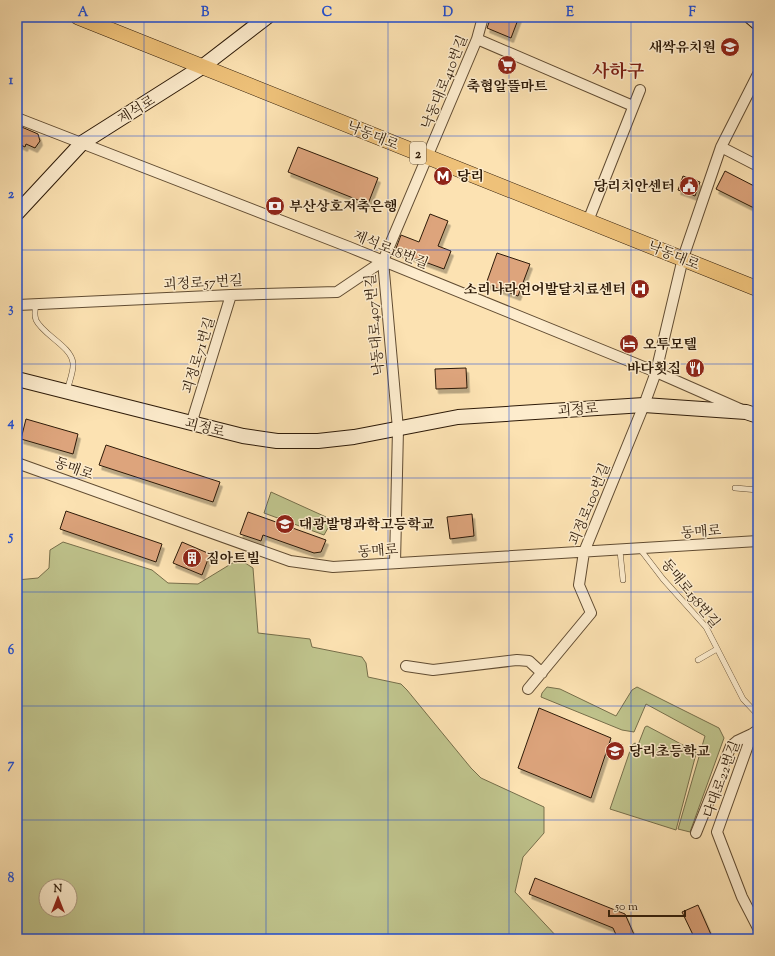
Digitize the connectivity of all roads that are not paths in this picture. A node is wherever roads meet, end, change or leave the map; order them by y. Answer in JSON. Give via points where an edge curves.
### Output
{"nodes":[{"id":1,"x":78,"y":17,"type":"edge"},
{"id":2,"x":266,"y":17,"type":"edge"},
{"id":3,"x":483,"y":17,"type":"edge"},
{"id":4,"x":751,"y":17,"type":"edge"},
{"id":5,"x":758,"y":22,"type":"edge"},
{"id":6,"x":477,"y":39,"type":"junction"},
{"id":7,"x":202,"y":67,"type":"junction"},
{"id":8,"x":758,"y":74,"type":"edge"},
{"id":9,"x":640,"y":90,"type":"dead end"},
{"id":10,"x":633,"y":106,"type":"junction"},
{"id":11,"x":17,"y":118,"type":"edge"},
{"id":12,"x":82,"y":143,"type":"junction"},
{"id":13,"x":721,"y":147,"type":"junction"},
{"id":14,"x":428,"y":157,"type":"junction"},
{"id":15,"x":758,"y":166,"type":"edge"},
{"id":16,"x":17,"y":214,"type":"edge"},
{"id":17,"x":588,"y":221,"type":"junction"},
{"id":18,"x":683,"y":258,"type":"junction"},
{"id":19,"x":383,"y":262,"type":"junction"},
{"id":20,"x":758,"y":288,"type":"edge"},
{"id":21,"x":231,"y":295,"type":"junction"},
{"id":22,"x":36,"y":304,"type":"junction"},
{"id":23,"x":17,"y":305,"type":"edge"},
{"id":24,"x":656,"y":372,"type":"junction"},
{"id":25,"x":17,"y":378,"type":"edge"},
{"id":26,"x":67,"y":392,"type":"junction"},
{"id":27,"x":644,"y":405,"type":"junction"},
{"id":28,"x":752,"y":414,"type":"edge"},
{"id":29,"x":191,"y":424,"type":"junction"},
{"id":30,"x":398,"y":429,"type":"junction"},
{"id":31,"x":17,"y":463,"type":"edge"},
{"id":32,"x":735,"y":488,"type":"dead end"},
{"id":33,"x":758,"y":490,"type":"edge"},
{"id":34,"x":758,"y":541,"type":"edge"},
{"id":35,"x":640,"y":549,"type":"junction"},
{"id":36,"x":620,"y":550,"type":"junction"},
{"id":37,"x":584,"y":552,"type":"junction"},
{"id":38,"x":395,"y":563,"type":"junction"},
{"id":39,"x":624,"y":580,"type":"dead end"},
{"id":40,"x":717,"y":649,"type":"junction"},
{"id":41,"x":698,"y":660,"type":"dead end"},
{"id":42,"x":406,"y":666,"type":"dead end"},
{"id":43,"x":542,"y":673,"type":"junction"},
{"id":44,"x":528,"y":689,"type":"dead end"},
{"id":45,"x":758,"y":715,"type":"edge"},
{"id":46,"x":755,"y":732,"type":"edge"},
{"id":47,"x":696,"y":833,"type":"dead end"},
{"id":48,"x":758,"y":928,"type":"edge"}],
"edges":[{"from":1,"to":7,"type":"main road","name":"낙동대로","number":"2"},
{"from":2,"to":7,"type":"main road","name":"제석로"},
{"from":3,"to":6,"type":"street","name":"낙동대로410번길"},
{"from":4,"to":5,"type":"main road"},
{"from":6,"to":10,"type":"street"},
{"from":6,"to":14,"type":"street","name":"낙동대로410번길"},
{"from":7,"to":12,"type":"main road","name":"제석로"},
{"from":7,"to":14,"type":"main road","name":"낙동대로","number":"2"},
{"from":8,"to":13,"type":"street"},
{"from":9,"to":10,"type":"street"},
{"from":10,"to":17,"type":"street"},
{"from":11,"to":12,"type":"street","name":"제석로18번길"},
{"from":12,"to":16,"type":"main road","name":"제석로"},
{"from":12,"to":19,"type":"street","name":"제석로18번길"},
{"from":13,"to":15,"type":"street"},
{"from":13,"to":18,"type":"street"},
{"from":14,"to":17,"type":"main road","name":"낙동대로","number":"2"},
{"from":14,"to":19,"type":"street","name":"낙동대로407번길"},
{"from":17,"to":18,"type":"main road","name":"낙동대로","number":"2"},
{"from":18,"to":20,"type":"main road","name":"낙동대로","number":"2"},
{"from":18,"to":24,"type":"street"},
{"from":19,"to":21,"type":"street","name":"괴정로57번길","via":[[337,292]]},
{"from":19,"to":24,"type":"street","name":"제석로18번길"},
{"from":19,"to":30,"type":"street","name":"낙동대로407번길"},
{"from":21,"to":22,"type":"street","name":"괴정로57번길"},
{"from":21,"to":29,"type":"street","name":"괴정로71번길"},
{"from":22,"to":23,"type":"street","name":"괴정로57번길"},
{"from":22,"to":26,"type":"lane","via":[[36,320],[67,352],[73,362]]},
{"from":24,"to":27,"type":"street"},
{"from":24,"to":28,"type":"street","name":"제석로18번길"},
{"from":25,"to":26,"type":"main road","name":"괴정로"},
{"from":26,"to":29,"type":"main road","name":"괴정로"},
{"from":27,"to":28,"type":"main road","name":"괴정로"},
{"from":27,"to":30,"type":"main road","name":"괴정로","via":[[458,417]]},
{"from":27,"to":37,"type":"street","name":"괴정로100번길"},
{"from":29,"to":30,"type":"main road","name":"괴정로","via":[[277,441],[318,442]]},
{"from":30,"to":38,"type":"street"},
{"from":31,"to":38,"type":"street","name":"동매로","via":[[290,561],[333,568]]},
{"from":32,"to":33,"type":"lane"},
{"from":34,"to":35,"type":"street","name":"동매로"},
{"from":35,"to":36,"type":"street","name":"동매로"},
{"from":35,"to":40,"type":"lane","name":"동매로158번길","via":[[706,627]]},
{"from":36,"to":37,"type":"street","name":"동매로"},
{"from":36,"to":39,"type":"lane"},
{"from":37,"to":38,"type":"street","name":"동매로"},
{"from":37,"to":43,"type":"street","name":"괴정로100번길","via":[[579,585],[591,613]]},
{"from":40,"to":41,"type":"lane"},
{"from":40,"to":45,"type":"lane","name":"동매로158번길","via":[[743,699]]},
{"from":42,"to":43,"type":"street","via":[[432,670],[517,660],[530,661]]},
{"from":43,"to":44,"type":"street","name":"괴정로100번길"},
{"from":46,"to":47,"type":"street","via":[[731,746]]},
{"from":46,"to":48,"type":"street","name":"다대로22번길","via":[[716,832],[742,897]]}]}
